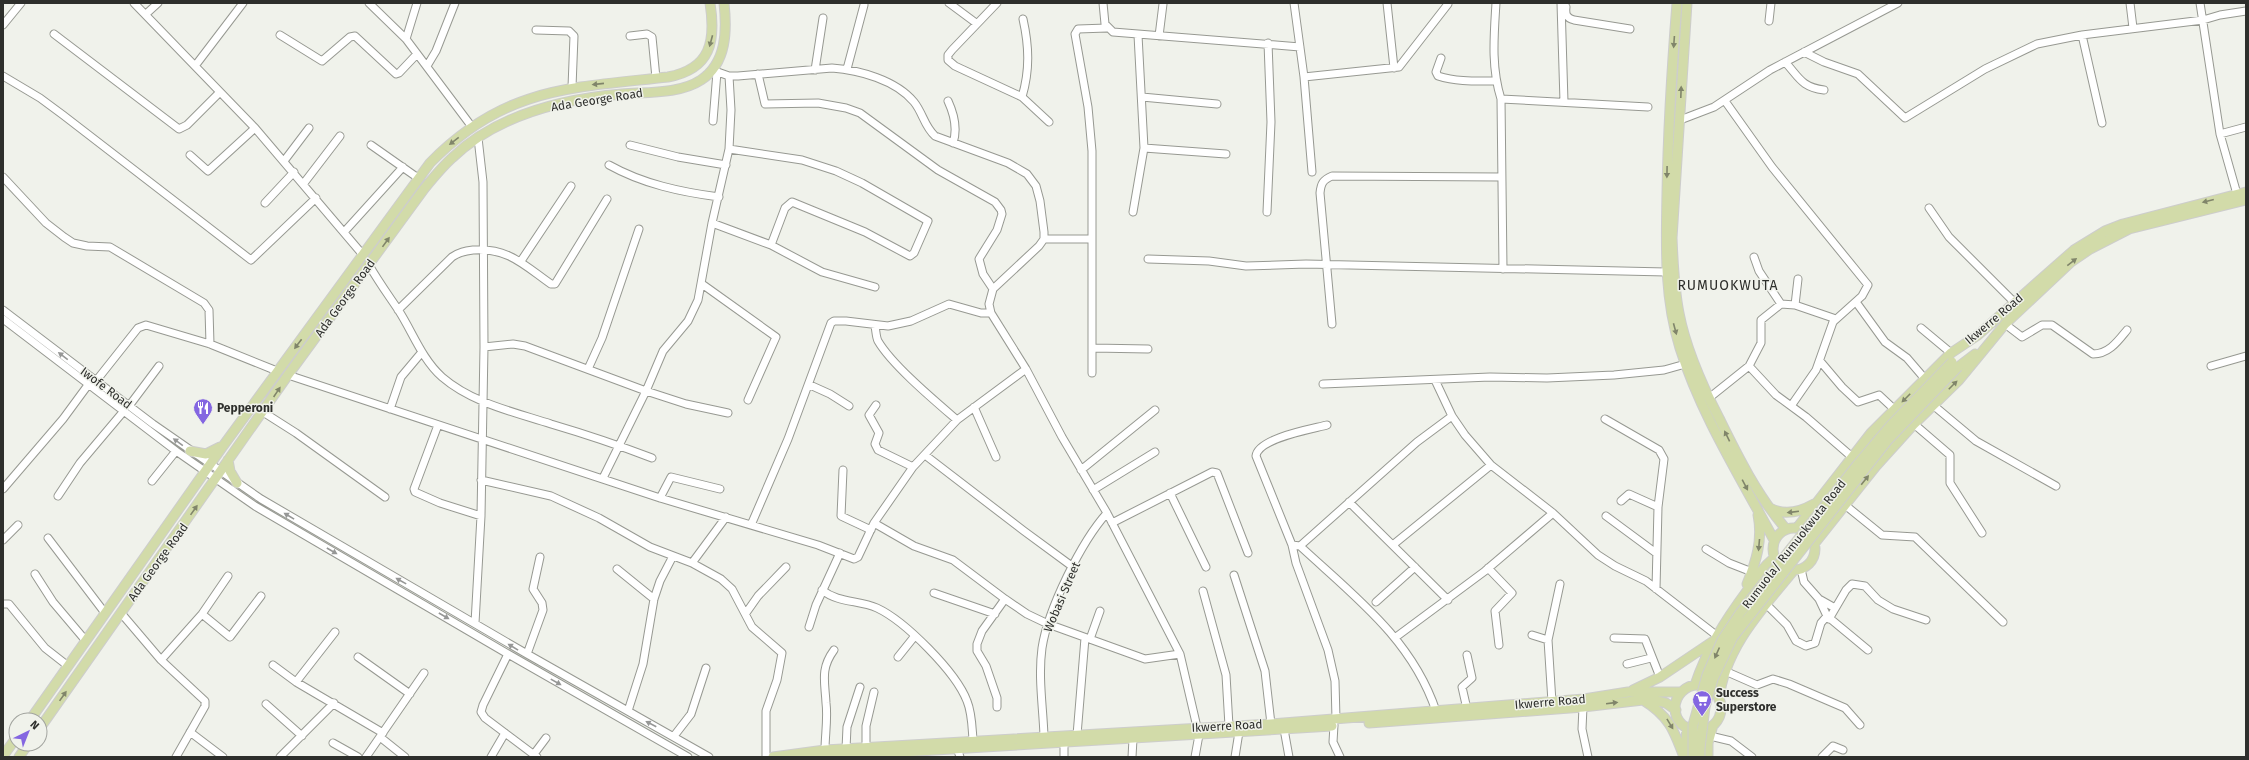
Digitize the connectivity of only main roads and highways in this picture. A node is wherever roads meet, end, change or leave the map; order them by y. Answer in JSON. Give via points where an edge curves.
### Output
{"nodes":[{"id":1,"x":710,"y":3,"type":"edge"},
{"id":2,"x":724,"y":3,"type":"edge"},
{"id":3,"x":1678,"y":3,"type":"edge"},
{"id":4,"x":1687,"y":3,"type":"edge"},
{"id":5,"x":2242,"y":193,"type":"edge"},
{"id":6,"x":2246,"y":200,"type":"edge"},
{"id":7,"x":1986,"y":345,"type":"junction"},
{"id":8,"x":1954,"y":361,"type":"junction"},
{"id":9,"x":1689,"y":363,"type":"junction"},
{"id":10,"x":223,"y":446,"type":"junction"},
{"id":11,"x":190,"y":450,"type":"road end"},
{"id":12,"x":228,"y":460,"type":"junction"},
{"id":13,"x":237,"y":483,"type":"road end"},
{"id":14,"x":1819,"y":502,"type":"junction"},
{"id":15,"x":1756,"y":506,"type":"junction"},
{"id":16,"x":1767,"y":506,"type":"junction"},
{"id":17,"x":1797,"y":528,"type":"junction"},
{"id":18,"x":1786,"y":529,"type":"junction"},
{"id":19,"x":1774,"y":540,"type":"junction"},
{"id":20,"x":1814,"y":544,"type":"junction"},
{"id":21,"x":1774,"y":558,"type":"junction"},
{"id":22,"x":1798,"y":570,"type":"junction"},
{"id":23,"x":1742,"y":597,"type":"junction"},
{"id":24,"x":1714,"y":638,"type":"junction"},
{"id":25,"x":1695,"y":685,"type":"junction"},
{"id":26,"x":1628,"y":692,"type":"junction"},
{"id":27,"x":1681,"y":692,"type":"junction"},
{"id":28,"x":1643,"y":700,"type":"junction"},
{"id":29,"x":1719,"y":700,"type":"junction"},
{"id":30,"x":1676,"y":710,"type":"junction"},
{"id":31,"x":36,"y":712,"type":"edge"},
{"id":32,"x":48,"y":717,"type":"edge"},
{"id":33,"x":1334,"y":722,"type":"junction"},
{"id":34,"x":1713,"y":725,"type":"junction"},
{"id":35,"x":1687,"y":728,"type":"junction"},
{"id":36,"x":1198,"y":731,"type":"junction"},
{"id":37,"x":1156,"y":734,"type":"junction"},
{"id":38,"x":958,"y":752,"type":"edge"},
{"id":39,"x":864,"y":753,"type":"edge"},
{"id":40,"x":773,"y":757,"type":"edge"},
{"id":41,"x":818,"y":757,"type":"edge"},
{"id":42,"x":1684,"y":757,"type":"edge"},
{"id":43,"x":1693,"y":757,"type":"edge"},
{"id":44,"x":1700,"y":757,"type":"edge"},
{"id":45,"x":1708,"y":757,"type":"edge"}],
"edges":[{"from":1,"to":10,"type":"main road","name":"Ada George Road","one_way":true,"via":[[713,32],[707,53],[692,69],[682,74],[572,87],[535,96],[492,114],[447,146],[418,178]]},
{"from":12,"to":2,"type":"main road","name":"Ada George Road","one_way":true,"via":[[429,183],[453,157],[478,138],[506,122],[550,106],[612,95],[684,88],[702,79],[714,71],[724,48]]},
{"from":3,"to":9,"type":"main road","one_way":true,"via":[[1668,130],[1666,272],[1671,314]]},
{"from":9,"to":4,"type":"main road","one_way":true,"via":[[1679,314],[1672,238]]},
{"from":5,"to":8,"type":"main road","name":"Ikwerre Road","one_way":true,"via":[[2138,219],[2105,231],[2086,242],[2059,262],[1978,335]]},
{"from":7,"to":6,"type":"main road","name":"Ikwerre Road","one_way":true,"via":[[2070,262],[2090,249],[2140,226]]},
{"from":7,"to":8,"type":"main road"},
{"from":20,"to":7,"type":"main road","name":"Ikwerre Road","one_way":true,"via":[[1876,466],[1959,380]]},
{"from":8,"to":14,"type":"main road","one_way":true,"via":[[1924,379],[1872,433]]},
{"from":8,"to":43,"type":"main road","name":"Rumuola/ Rumuokwuta Road","one_way":true,"bridge":true,"via":[[1891,425],[1857,465],[1722,640],[1707,675],[1693,725]]},
{"from":8,"to":44,"type":"main road","name":"Rumuola/ Rumuokwuta Road","bridge":true,"via":[[1887,441],[1733,637],[1713,679],[1705,707]]},
{"from":9,"to":15,"type":"main road","one_way":true,"via":[[1724,446]]},
{"from":16,"to":9,"type":"main road","one_way":true},
{"from":10,"to":11,"type":"main road","via":[[206,454]]},
{"from":10,"to":31,"type":"main road","name":"Ada George Road"},
{"from":12,"to":13,"type":"main road","via":[[230,471]]},
{"from":32,"to":12,"type":"main road","name":"Ada George Road","one_way":true},
{"from":14,"to":16,"type":"main road","one_way":true,"via":[[1804,510],[1791,512],[1775,511]]},
{"from":14,"to":17,"type":"main road"},
{"from":15,"to":19,"type":"main road"},
{"from":15,"to":23,"type":"main road","one_way":true,"via":[[1759,545]]},
{"from":16,"to":18,"type":"main road"},
{"from":17,"to":18,"type":"main road"},
{"from":17,"to":20,"type":"main road","via":[[1807,532]]},
{"from":18,"to":19,"type":"main road"},
{"from":19,"to":21,"type":"main road"},
{"from":20,"to":22,"type":"main road","via":[[1813,557],[1808,564]]},
{"from":21,"to":22,"type":"main road","via":[[1784,567]]},
{"from":21,"to":23,"type":"main road"},
{"from":22,"to":29,"type":"main road","via":[[1766,604],[1737,644],[1720,686]]},
{"from":23,"to":24,"type":"main road"},
{"from":24,"to":25,"type":"main road"},
{"from":24,"to":26,"type":"main road","via":[[1660,677]]},
{"from":25,"to":27,"type":"main road"},
{"from":25,"to":29,"type":"main road","via":[[1708,687]]},
{"from":26,"to":27,"type":"main road","name":"Ikwerre Road"},
{"from":26,"to":33,"type":"main road","name":"Ikwerre Road","via":[[1552,702]]},
{"from":27,"to":30,"type":"main road"},
{"from":28,"to":30,"type":"main road","name":"Ikwerre Road","via":[[1660,701]]},
{"from":33,"to":28,"type":"main road","name":"Ikwerre Road","one_way":true,"via":[[1583,707]]},
{"from":28,"to":42,"type":"main road","one_way":true,"via":[[1660,710],[1667,719]]},
{"from":29,"to":34,"type":"main road","via":[[1720,712]]},
{"from":30,"to":35,"type":"main road","via":[[1678,718]]},
{"from":33,"to":36,"type":"main road","name":"Ikwerre Road","via":[[1229,726]]},
{"from":33,"to":36,"type":"main road","name":"Ikwerre Road","via":[[1239,732]]},
{"from":34,"to":35,"type":"main road","via":[[1698,730]]},
{"from":34,"to":45,"type":"main road"},
{"from":35,"to":42,"type":"main road"},
{"from":36,"to":37,"type":"main road","name":"Ikwerre Road"},
{"from":37,"to":38,"type":"main road","name":"Ikwerre Road","via":[[1133,739]]},
{"from":37,"to":39,"type":"main road","name":"Ikwerre Road","via":[[973,740]]},
{"from":38,"to":39,"type":"main road","name":"Ikwerre Road"},
{"from":39,"to":40,"type":"main road","name":"Ikwerre Road","via":[[846,749]]},
{"from":39,"to":41,"type":"main road","name":"Ikwerre Road"}]}
